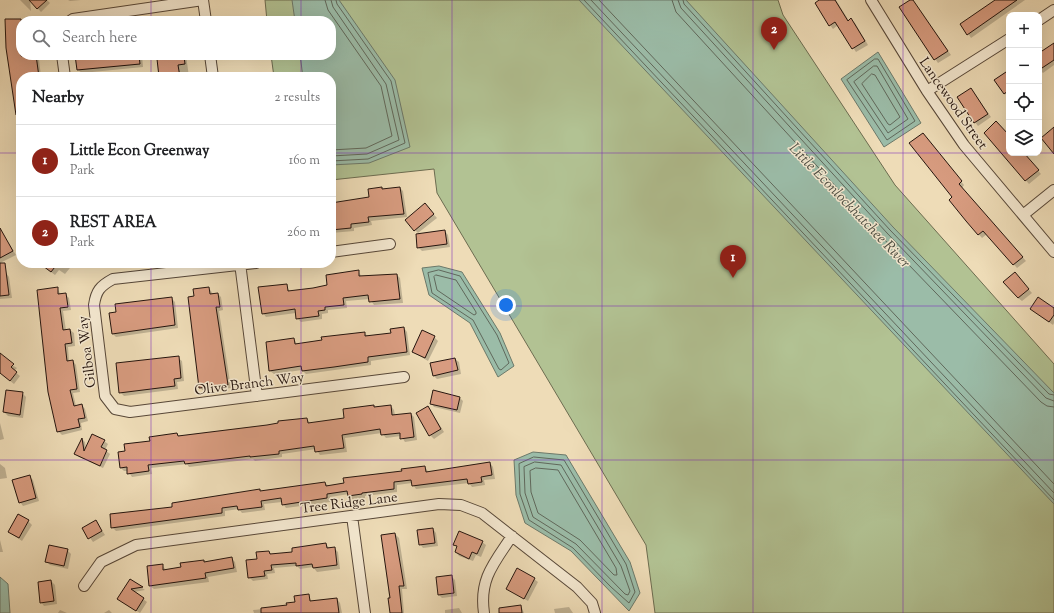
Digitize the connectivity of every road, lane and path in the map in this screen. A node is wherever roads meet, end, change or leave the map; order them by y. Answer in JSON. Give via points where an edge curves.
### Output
{"nodes":[{"id":1,"x":203,"y":0,"type":"edge"},
{"id":2,"x":870,"y":0,"type":"edge"},
{"id":3,"x":1054,"y":10,"type":"edge"},
{"id":4,"x":87,"y":16,"type":"edge"},
{"id":5,"x":205,"y":16,"type":"edge"},
{"id":6,"x":1042,"y":18,"type":"edge"},
{"id":7,"x":1006,"y":41,"type":"edge"},
{"id":8,"x":63,"y":60,"type":"edge"},
{"id":9,"x":211,"y":60,"type":"edge"},
{"id":10,"x":64,"y":72,"type":"edge"},
{"id":11,"x":212,"y":72,"type":"edge"},
{"id":12,"x":927,"y":91,"type":"junction"},
{"id":13,"x":1054,"y":190,"type":"edge"},
{"id":14,"x":1023,"y":215,"type":"junction"},
{"id":15,"x":390,"y":244,"type":"dead end"},
{"id":16,"x":336,"y":251,"type":"edge"},
{"id":17,"x":1054,"y":252,"type":"edge"},
{"id":18,"x":206,"y":268,"type":"edge"},
{"id":19,"x":241,"y":268,"type":"edge"},
{"id":20,"x":404,"y":377,"type":"dead end"},
{"id":21,"x":105,"y":396,"type":"joint"},
{"id":22,"x":257,"y":396,"type":"junction"},
{"id":23,"x":352,"y":516,"type":"junction"},
{"id":24,"x":512,"y":536,"type":"junction"},
{"id":25,"x":84,"y":586,"type":"dead end"},
{"id":26,"x":365,"y":613,"type":"edge"},
{"id":27,"x":484,"y":613,"type":"edge"},
{"id":28,"x":595,"y":613,"type":"edge"}],
"edges":[{"from":1,"to":4,"type":"street"},
{"from":1,"to":5,"type":"street"},
{"from":2,"to":12,"type":"street","name":"Lancewood Street"},
{"from":3,"to":6,"type":"street"},
{"from":7,"to":12,"type":"street"},
{"from":8,"to":10,"type":"street"},
{"from":9,"to":11,"type":"street"},
{"from":12,"to":14,"type":"street","name":"Lancewood Street","via":[[964,145]]},
{"from":13,"to":14,"type":"street"},
{"from":14,"to":17,"type":"street","name":"Lancewood Street"},
{"from":15,"to":16,"type":"street"},
{"from":18,"to":21,"type":"street","name":"Gilboa Way","via":[[113,279],[102,285],[96,293],[94,305]]},
{"from":19,"to":22,"type":"street"},
{"from":20,"to":22,"type":"street","name":"Olive Branch Way"},
{"from":21,"to":22,"type":"street","name":"Olive Branch Way","via":[[115,409],[130,412]]},
{"from":23,"to":24,"type":"street","name":"Tree Ridge Lane","via":[[439,504],[461,505],[482,514]]},
{"from":23,"to":25,"type":"street","name":"Tree Ridge Lane","via":[[136,545],[101,562]]},
{"from":23,"to":26,"type":"street"},
{"from":24,"to":27,"type":"street","via":[[489,570],[483,587]]},
{"from":24,"to":28,"type":"street","name":"Tree Ridge Lane","via":[[577,587],[592,603]]}]}
